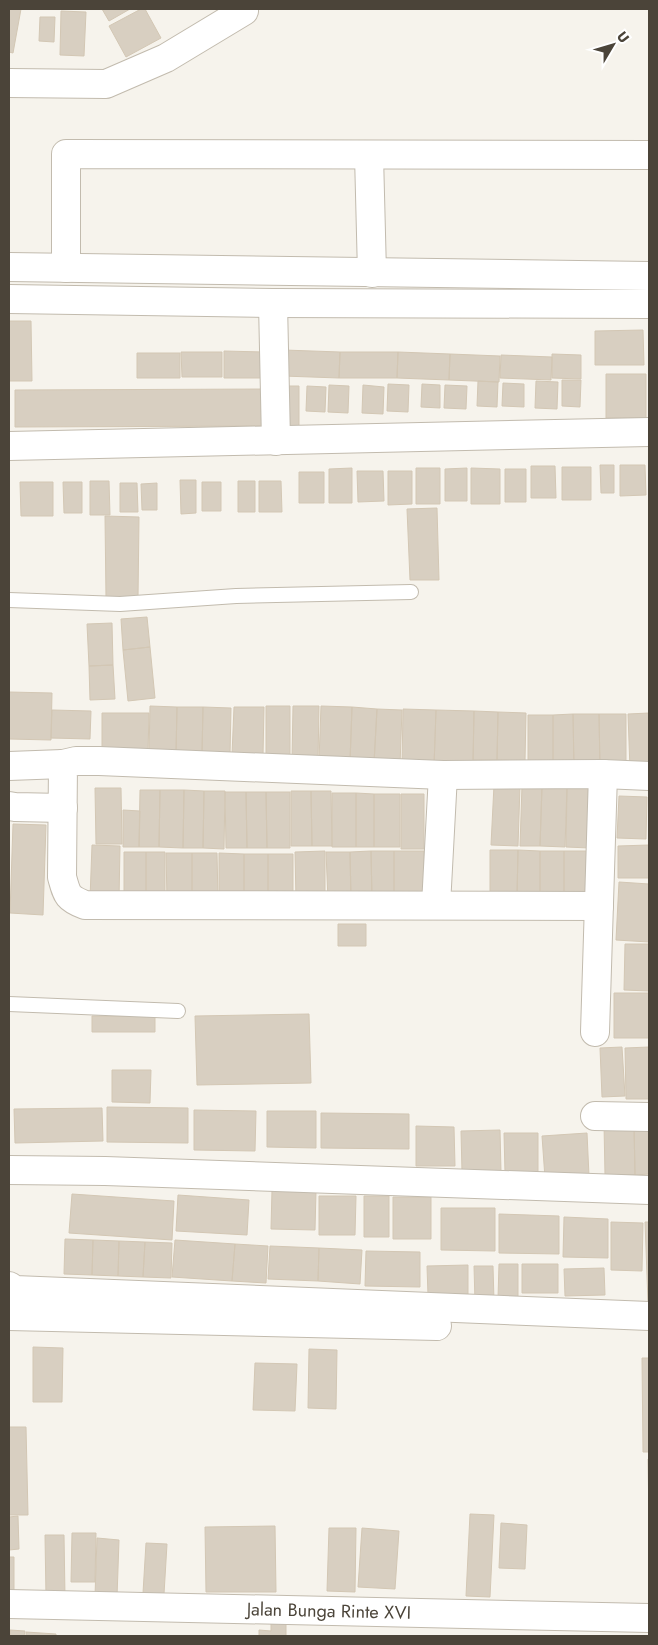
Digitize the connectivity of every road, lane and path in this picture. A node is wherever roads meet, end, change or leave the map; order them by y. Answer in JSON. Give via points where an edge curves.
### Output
{"nodes":[{"id":1,"x":244,"y":11,"type":"dead end"},
{"id":2,"x":9,"y":83,"type":"edge"},
{"id":3,"x":369,"y":155,"type":"junction"},
{"id":4,"x":649,"y":156,"type":"edge"},
{"id":5,"x":9,"y":267,"type":"edge"},
{"id":6,"x":66,"y":268,"type":"junction"},
{"id":7,"x":372,"y":273,"type":"junction"},
{"id":8,"x":649,"y":276,"type":"edge"},
{"id":9,"x":9,"y":299,"type":"edge"},
{"id":10,"x":273,"y":303,"type":"junction"},
{"id":11,"x":649,"y":304,"type":"edge"},
{"id":12,"x":649,"y":432,"type":"edge"},
{"id":13,"x":276,"y":441,"type":"junction"},
{"id":14,"x":9,"y":446,"type":"edge"},
{"id":15,"x":411,"y":592,"type":"dead end"},
{"id":16,"x":9,"y":600,"type":"edge"},
{"id":17,"x":63,"y":764,"type":"junction"},
{"id":18,"x":9,"y":766,"type":"edge"},
{"id":19,"x":603,"y":774,"type":"junction"},
{"id":20,"x":443,"y":775,"type":"junction"},
{"id":21,"x":649,"y":776,"type":"edge"},
{"id":22,"x":9,"y":806,"type":"edge"},
{"id":23,"x":62,"y":808,"type":"junction"},
{"id":24,"x":436,"y":905,"type":"junction"},
{"id":25,"x":599,"y":906,"type":"junction"},
{"id":26,"x":9,"y":1004,"type":"edge"},
{"id":27,"x":178,"y":1011,"type":"dead end"},
{"id":28,"x":595,"y":1032,"type":"dead end"},
{"id":29,"x":595,"y":1116,"type":"dead end"},
{"id":30,"x":649,"y":1117,"type":"edge"},
{"id":31,"x":9,"y":1170,"type":"edge"},
{"id":32,"x":649,"y":1190,"type":"edge"},
{"id":33,"x":9,"y":1286,"type":"edge"},
{"id":34,"x":9,"y":1316,"type":"edge"},
{"id":35,"x":649,"y":1316,"type":"edge"},
{"id":36,"x":649,"y":1331,"type":"edge"},
{"id":37,"x":9,"y":1604,"type":"edge"},
{"id":38,"x":649,"y":1618,"type":"edge"}],
"edges":[{"from":1,"to":2,"type":"street","via":[[166,58],[106,84]]},
{"from":3,"to":4,"type":"street"},
{"from":3,"to":6,"type":"street","via":[[66,154]]},
{"from":3,"to":7,"type":"street"},
{"from":5,"to":6,"type":"street"},
{"from":6,"to":7,"type":"street"},
{"from":7,"to":8,"type":"street"},
{"from":9,"to":10,"type":"street"},
{"from":10,"to":11,"type":"street"},
{"from":10,"to":13,"type":"street"},
{"from":12,"to":13,"type":"street"},
{"from":13,"to":14,"type":"street"},
{"from":15,"to":16,"type":"lane","via":[[236,596],[120,604]]},
{"from":17,"to":18,"type":"street"},
{"from":17,"to":20,"type":"street","via":[[99,760]]},
{"from":17,"to":23,"type":"street"},
{"from":19,"to":20,"type":"street"},
{"from":19,"to":21,"type":"street"},
{"from":19,"to":25,"type":"street"},
{"from":20,"to":24,"type":"street"},
{"from":22,"to":23,"type":"street"},
{"from":23,"to":24,"type":"street","via":[[62,877],[72,900],[85,905]]},
{"from":24,"to":25,"type":"street"},
{"from":25,"to":28,"type":"street"},
{"from":26,"to":27,"type":"lane"},
{"from":29,"to":30,"type":"street"},
{"from":31,"to":32,"type":"street"},
{"from":33,"to":35,"type":"street","via":[[15,1290]]},
{"from":34,"to":36,"type":"street"},
{"from":37,"to":38,"type":"street","name":"Jalan Bunga Rinte XVI"}]}
